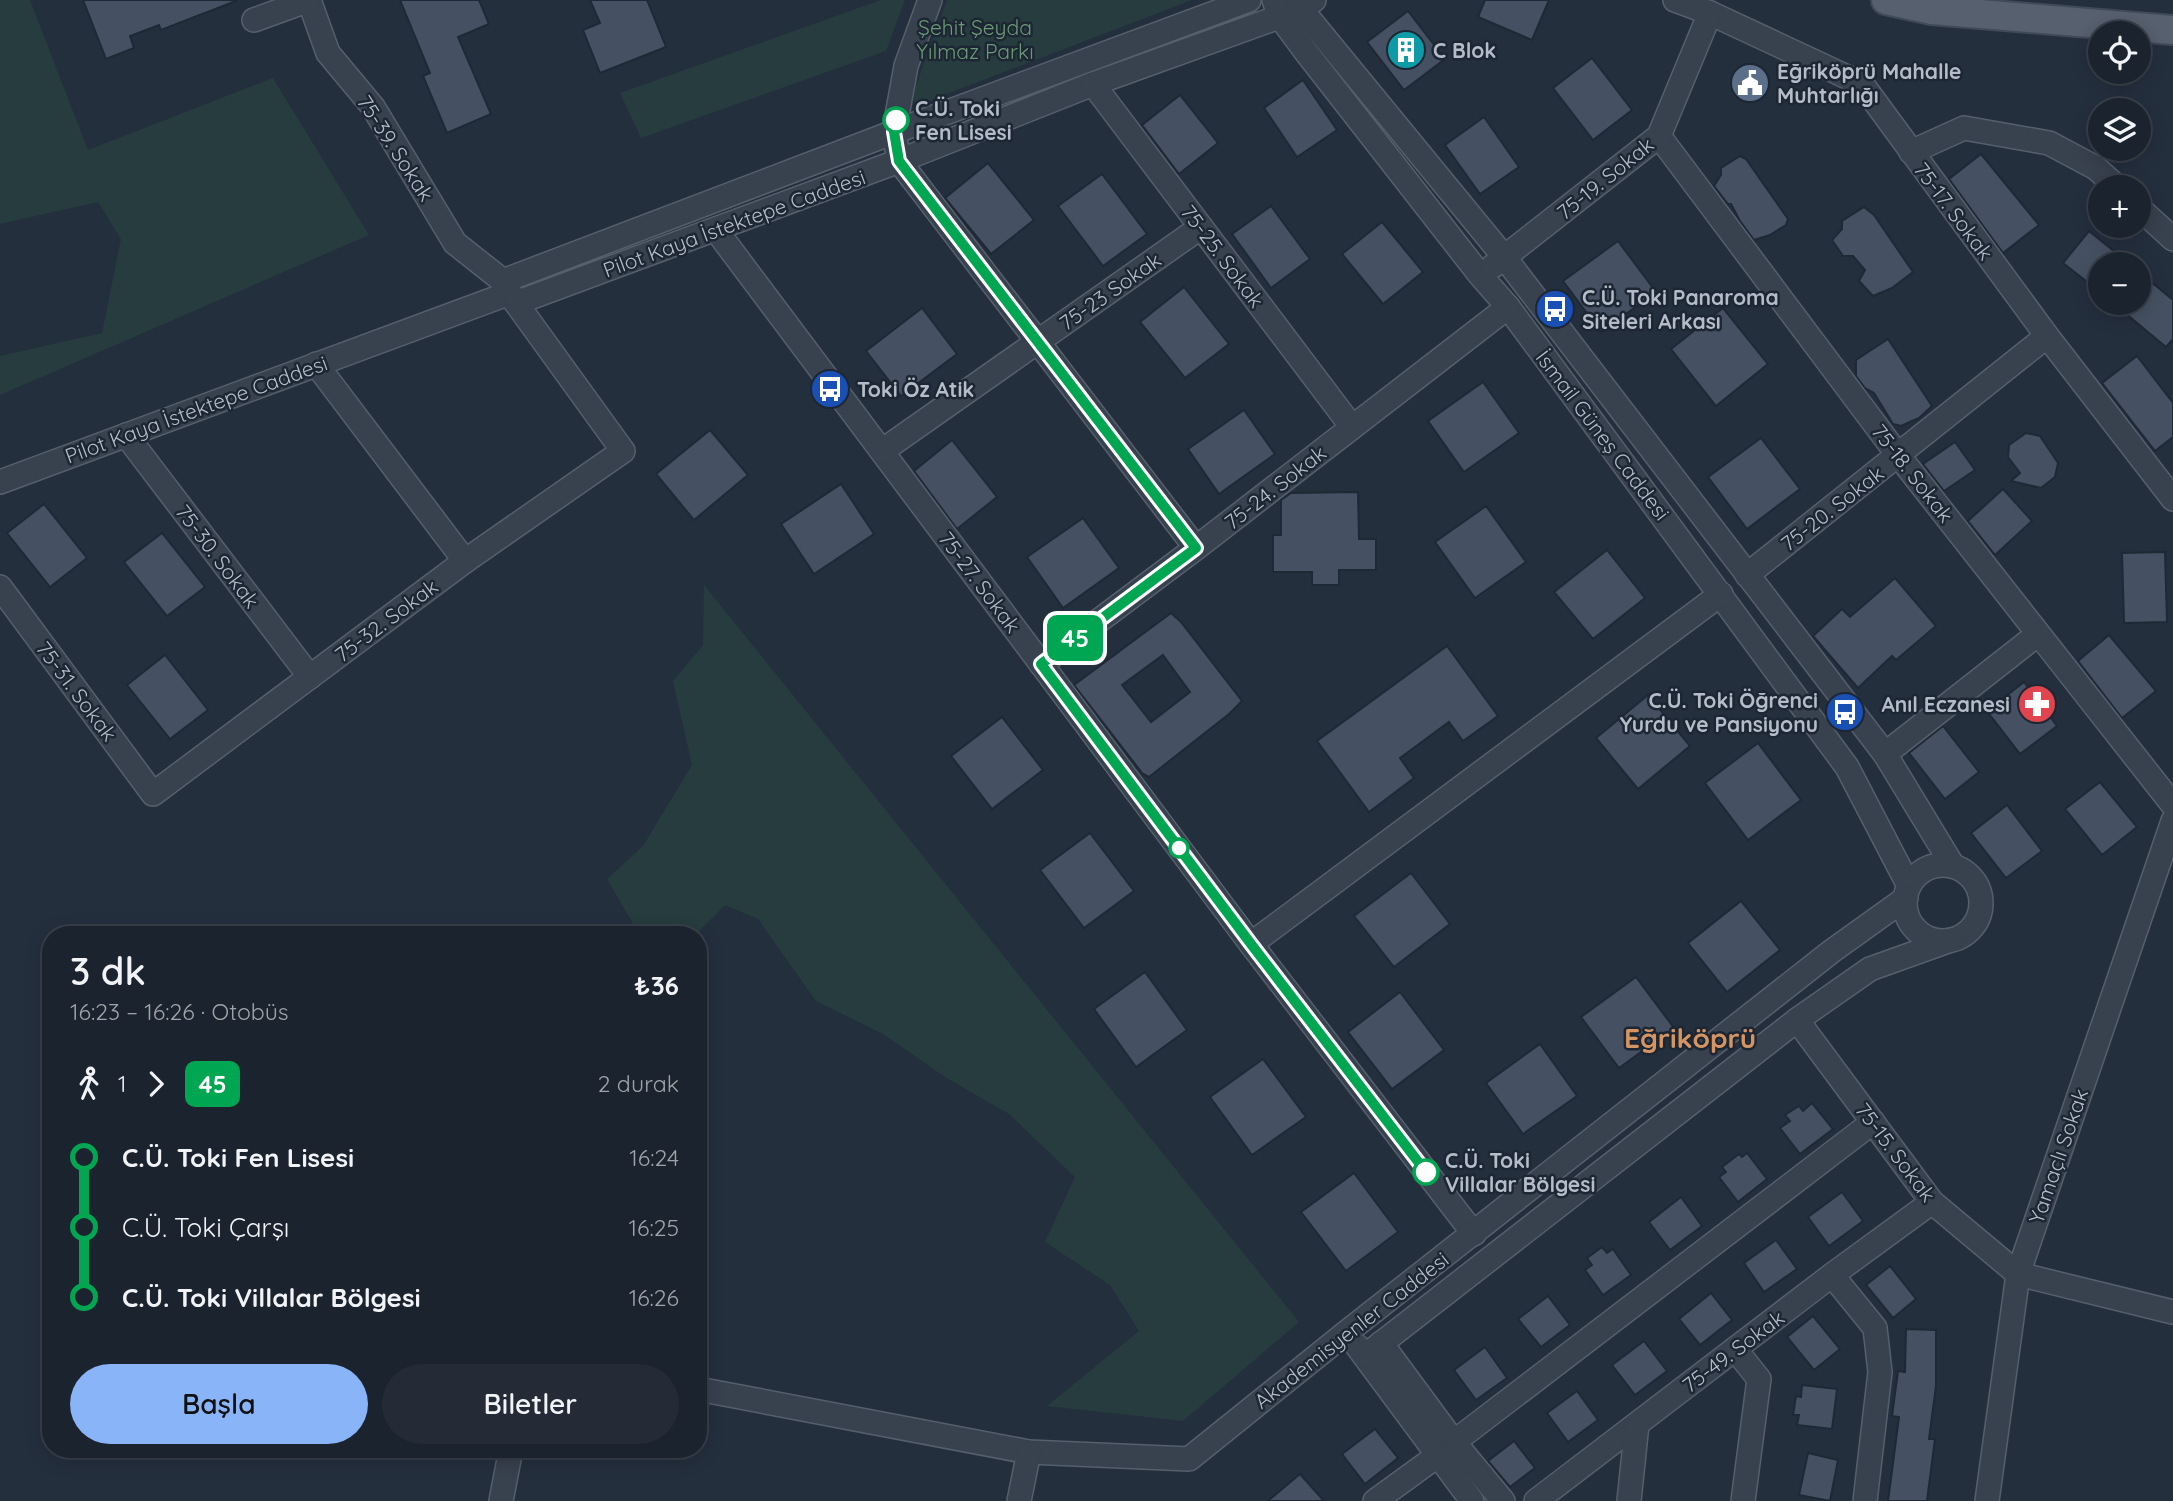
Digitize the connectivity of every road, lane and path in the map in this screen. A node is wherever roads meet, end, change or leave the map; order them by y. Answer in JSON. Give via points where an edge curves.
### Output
{"nodes":[{"id":1,"x":309,"y":0,"type":"edge"},
{"id":2,"x":930,"y":0,"type":"edge"},
{"id":3,"x":1249,"y":0,"type":"edge"},
{"id":4,"x":1675,"y":0,"type":"edge"},
{"id":5,"x":1886,"y":0,"type":"edge"},
{"id":6,"x":1293,"y":5,"type":"edge"},
{"id":7,"x":1710,"y":13,"type":"junction"},
{"id":8,"x":254,"y":19,"type":"dead end"},
{"id":9,"x":2173,"y":30,"type":"edge"},
{"id":10,"x":1093,"y":84,"type":"junction"},
{"id":11,"x":894,"y":132,"type":"junction"},
{"id":12,"x":1659,"y":136,"type":"junction"},
{"id":13,"x":1911,"y":152,"type":"junction"},
{"id":14,"x":899,"y":161,"type":"junction"},
{"id":15,"x":2104,"y":175,"type":"edge"},
{"id":16,"x":2151,"y":219,"type":"edge"},
{"id":17,"x":1200,"y":227,"type":"junction"},
{"id":18,"x":716,"y":230,"type":"junction"},
{"id":19,"x":2173,"y":239,"type":"edge"},
{"id":20,"x":1505,"y":258,"type":"junction"},
{"id":21,"x":1480,"y":275,"type":"junction"},
{"id":22,"x":510,"y":293,"type":"junction"},
{"id":23,"x":1508,"y":307,"type":"junction"},
{"id":24,"x":2048,"y":336,"type":"junction"},
{"id":25,"x":1038,"y":341,"type":"junction"},
{"id":26,"x":316,"y":364,"type":"junction"},
{"id":27,"x":1352,"y":427,"type":"junction"},
{"id":28,"x":126,"y":435,"type":"junction"},
{"id":29,"x":623,"y":451,"type":"joint"},
{"id":30,"x":882,"y":451,"type":"junction"},
{"id":31,"x":1898,"y":455,"type":"junction"},
{"id":32,"x":0,"y":482,"type":"edge"},
{"id":33,"x":2173,"y":499,"type":"edge"},
{"id":34,"x":1196,"y":548,"type":"junction"},
{"id":35,"x":465,"y":561,"type":"junction"},
{"id":36,"x":1747,"y":575,"type":"junction"},
{"id":37,"x":0,"y":587,"type":"edge"},
{"id":38,"x":1721,"y":594,"type":"junction"},
{"id":39,"x":2038,"y":634,"type":"junction"},
{"id":40,"x":1041,"y":664,"type":"junction"},
{"id":41,"x":310,"y":677,"type":"junction"},
{"id":42,"x":1885,"y":754,"type":"junction"},
{"id":43,"x":153,"y":794,"type":"joint"},
{"id":44,"x":2173,"y":805,"type":"edge"},
{"id":45,"x":2173,"y":821,"type":"edge"},
{"id":46,"x":1953,"y":866,"type":"junction"},
{"id":47,"x":1908,"y":892,"type":"junction"},
{"id":48,"x":1951,"y":940,"type":"junction"},
{"id":49,"x":1251,"y":944,"type":"junction"},
{"id":50,"x":1797,"y":1020,"type":"junction"},
{"id":51,"x":1873,"y":1122,"type":"junction"},
{"id":52,"x":1932,"y":1202,"type":"junction"},
{"id":53,"x":1474,"y":1234,"type":"junction"},
{"id":54,"x":2018,"y":1274,"type":"junction"},
{"id":55,"x":1832,"y":1275,"type":"junction"},
{"id":56,"x":2173,"y":1312,"type":"edge"},
{"id":57,"x":1347,"y":1332,"type":"junction"},
{"id":58,"x":1735,"y":1349,"type":"junction"},
{"id":59,"x":1373,"y":1350,"type":"junction"},
{"id":60,"x":707,"y":1390,"type":"edge"},
{"id":61,"x":1637,"y":1424,"type":"junction"},
{"id":62,"x":1445,"y":1449,"type":"junction"},
{"id":63,"x":1028,"y":1452,"type":"junction"},
{"id":64,"x":509,"y":1458,"type":"edge"},
{"id":65,"x":501,"y":1501,"type":"edge"},
{"id":66,"x":1020,"y":1501,"type":"edge"},
{"id":67,"x":1376,"y":1501,"type":"edge"},
{"id":68,"x":1472,"y":1501,"type":"edge"},
{"id":69,"x":1503,"y":1501,"type":"edge"},
{"id":70,"x":1536,"y":1501,"type":"edge"},
{"id":71,"x":1629,"y":1501,"type":"edge"},
{"id":72,"x":1743,"y":1501,"type":"edge"},
{"id":73,"x":1865,"y":1501,"type":"edge"},
{"id":74,"x":1987,"y":1501,"type":"edge"}],
"edges":[{"from":1,"to":8,"type":"street"},
{"from":1,"to":22,"type":"street","name":"75-39. Sokak","via":[[328,53],[373,107],[455,243]]},
{"from":2,"to":11,"type":"street","via":[[906,66]]},
{"from":3,"to":11,"type":"street","name":"Pilot Kaya İstektepe Caddesi"},
{"from":4,"to":7,"type":"street","name":"75-17. Sokak"},
{"from":5,"to":9,"type":"main road","via":[[1932,10]]},
{"from":6,"to":10,"type":"street","name":"Pilot Kaya İstektepe Caddesi"},
{"from":6,"to":20,"type":"street","name":"İsmail Güneş Caddesi"},
{"from":6,"to":21,"type":"street","name":"İsmail Güneş Caddesi"},
{"from":7,"to":12,"type":"street","name":"75-19. Sokak"},
{"from":7,"to":13,"type":"street","name":"75-17. Sokak","via":[[1862,84]]},
{"from":10,"to":14,"type":"street","name":"Pilot Kaya İstektepe Caddesi"},
{"from":10,"to":17,"type":"street","name":"75-25. Sokak"},
{"from":11,"to":14,"type":"street"},
{"from":11,"to":22,"type":"street","name":"Pilot Kaya İstektepe Caddesi"},
{"from":12,"to":20,"type":"street","name":"75-19. Sokak"},
{"from":12,"to":31,"type":"street","name":"75-18. Sokak"},
{"from":13,"to":15,"type":"street","via":[[1964,128],[2049,144]]},
{"from":13,"to":24,"type":"street","name":"75-17. Sokak"},
{"from":14,"to":18,"type":"street","name":"Pilot Kaya İstektepe Caddesi"},
{"from":14,"to":25,"type":"street"},
{"from":16,"to":19,"type":"street"},
{"from":17,"to":25,"type":"street","name":"75-23 Sokak"},
{"from":17,"to":27,"type":"street","name":"75-25. Sokak"},
{"from":18,"to":22,"type":"street","name":"Pilot Kaya İstektepe Caddesi"},
{"from":18,"to":30,"type":"street","name":"75-27. Sokak"},
{"from":20,"to":21,"type":"street","name":"75-19. Sokak"},
{"from":20,"to":36,"type":"street","name":"İsmail Güneş Caddesi"},
{"from":21,"to":23,"type":"street","name":"İsmail Güneş Caddesi"},
{"from":22,"to":26,"type":"street","name":"Pilot Kaya İstektepe Caddesi"},
{"from":22,"to":29,"type":"street","name":"75-39. Sokak"},
{"from":23,"to":27,"type":"street","name":"75-24. Sokak"},
{"from":23,"to":38,"type":"street","name":"İsmail Güneş Caddesi"},
{"from":24,"to":31,"type":"street","name":"75-20. Sokak"},
{"from":24,"to":33,"type":"street","name":"75-17. Sokak"},
{"from":25,"to":30,"type":"street","name":"75-23 Sokak"},
{"from":25,"to":34,"type":"street"},
{"from":26,"to":28,"type":"street","name":"Pilot Kaya İstektepe Caddesi"},
{"from":26,"to":35,"type":"street"},
{"from":27,"to":34,"type":"street","name":"75-24. Sokak"},
{"from":28,"to":32,"type":"street","name":"Pilot Kaya İstektepe Caddesi"},
{"from":28,"to":41,"type":"street","name":"75-30. Sokak"},
{"from":29,"to":35,"type":"street","name":"75-32. Sokak"},
{"from":30,"to":40,"type":"street","name":"75-27. Sokak"},
{"from":31,"to":36,"type":"street","name":"75-20. Sokak"},
{"from":31,"to":39,"type":"street","name":"75-18. Sokak"},
{"from":34,"to":40,"type":"street","name":"75-24. Sokak"},
{"from":35,"to":41,"type":"street","name":"75-32. Sokak"},
{"from":36,"to":42,"type":"street","name":"İsmail Güneş Caddesi"},
{"from":37,"to":43,"type":"street","name":"75-31. Sokak"},
{"from":38,"to":47,"type":"street","name":"İsmail Güneş Caddesi","via":[[1847,767]]},
{"from":38,"to":49,"type":"street"},
{"from":39,"to":42,"type":"street"},
{"from":39,"to":44,"type":"street","name":"75-18. Sokak"},
{"from":40,"to":49,"type":"street","name":"75-27. Sokak"},
{"from":41,"to":43,"type":"street","name":"75-32. Sokak"},
{"from":42,"to":46,"type":"street","name":"İsmail Güneş Caddesi"},
{"from":45,"to":54,"type":"street","name":"Yamaçlı Sokak"},
{"from":46,"to":47,"type":"street","via":[[1927,868],[1916,876]]},
{"from":46,"to":48,"type":"street","via":[[1975,881],[1982,906],[1972,929]]},
{"from":47,"to":48,"type":"street","via":[[1906,910],[1917,930],[1927,937]]},
{"from":47,"to":53,"type":"street","name":"Akademisyenler Caddesi"},
{"from":48,"to":50,"type":"street","name":"Akademisyenler Caddesi","via":[[1870,969]]},
{"from":49,"to":53,"type":"street","name":"75-27. Sokak"},
{"from":50,"to":51,"type":"street","name":"75-15. Sokak"},
{"from":50,"to":59,"type":"street","name":"Akademisyenler Caddesi"},
{"from":51,"to":52,"type":"street","name":"75-15. Sokak"},
{"from":51,"to":62,"type":"street"},
{"from":52,"to":54,"type":"street","name":"75-15. Sokak"},
{"from":52,"to":55,"type":"street","name":"75-49. Sokak"},
{"from":53,"to":57,"type":"street","name":"Akademisyenler Caddesi"},
{"from":54,"to":56,"type":"street","name":"75-15. Sokak"},
{"from":54,"to":74,"type":"street","name":"Yamaçlı Sokak"},
{"from":55,"to":58,"type":"street","name":"75-49. Sokak"},
{"from":55,"to":73,"type":"street","via":[[1875,1328],[1880,1372]]},
{"from":57,"to":59,"type":"street"},
{"from":57,"to":63,"type":"street","name":"Akademisyenler Caddesi","via":[[1189,1459]]},
{"from":58,"to":61,"type":"street","name":"75-49. Sokak"},
{"from":58,"to":72,"type":"street","via":[[1759,1379]]},
{"from":59,"to":62,"type":"street"},
{"from":60,"to":63,"type":"street","name":"Akademisyenler Caddesi"},
{"from":61,"to":70,"type":"street","name":"75-49. Sokak"},
{"from":61,"to":71,"type":"street"},
{"from":62,"to":67,"type":"street"},
{"from":62,"to":68,"type":"street"},
{"from":62,"to":69,"type":"street"},
{"from":63,"to":66,"type":"street"},
{"from":64,"to":65,"type":"street"}]}
